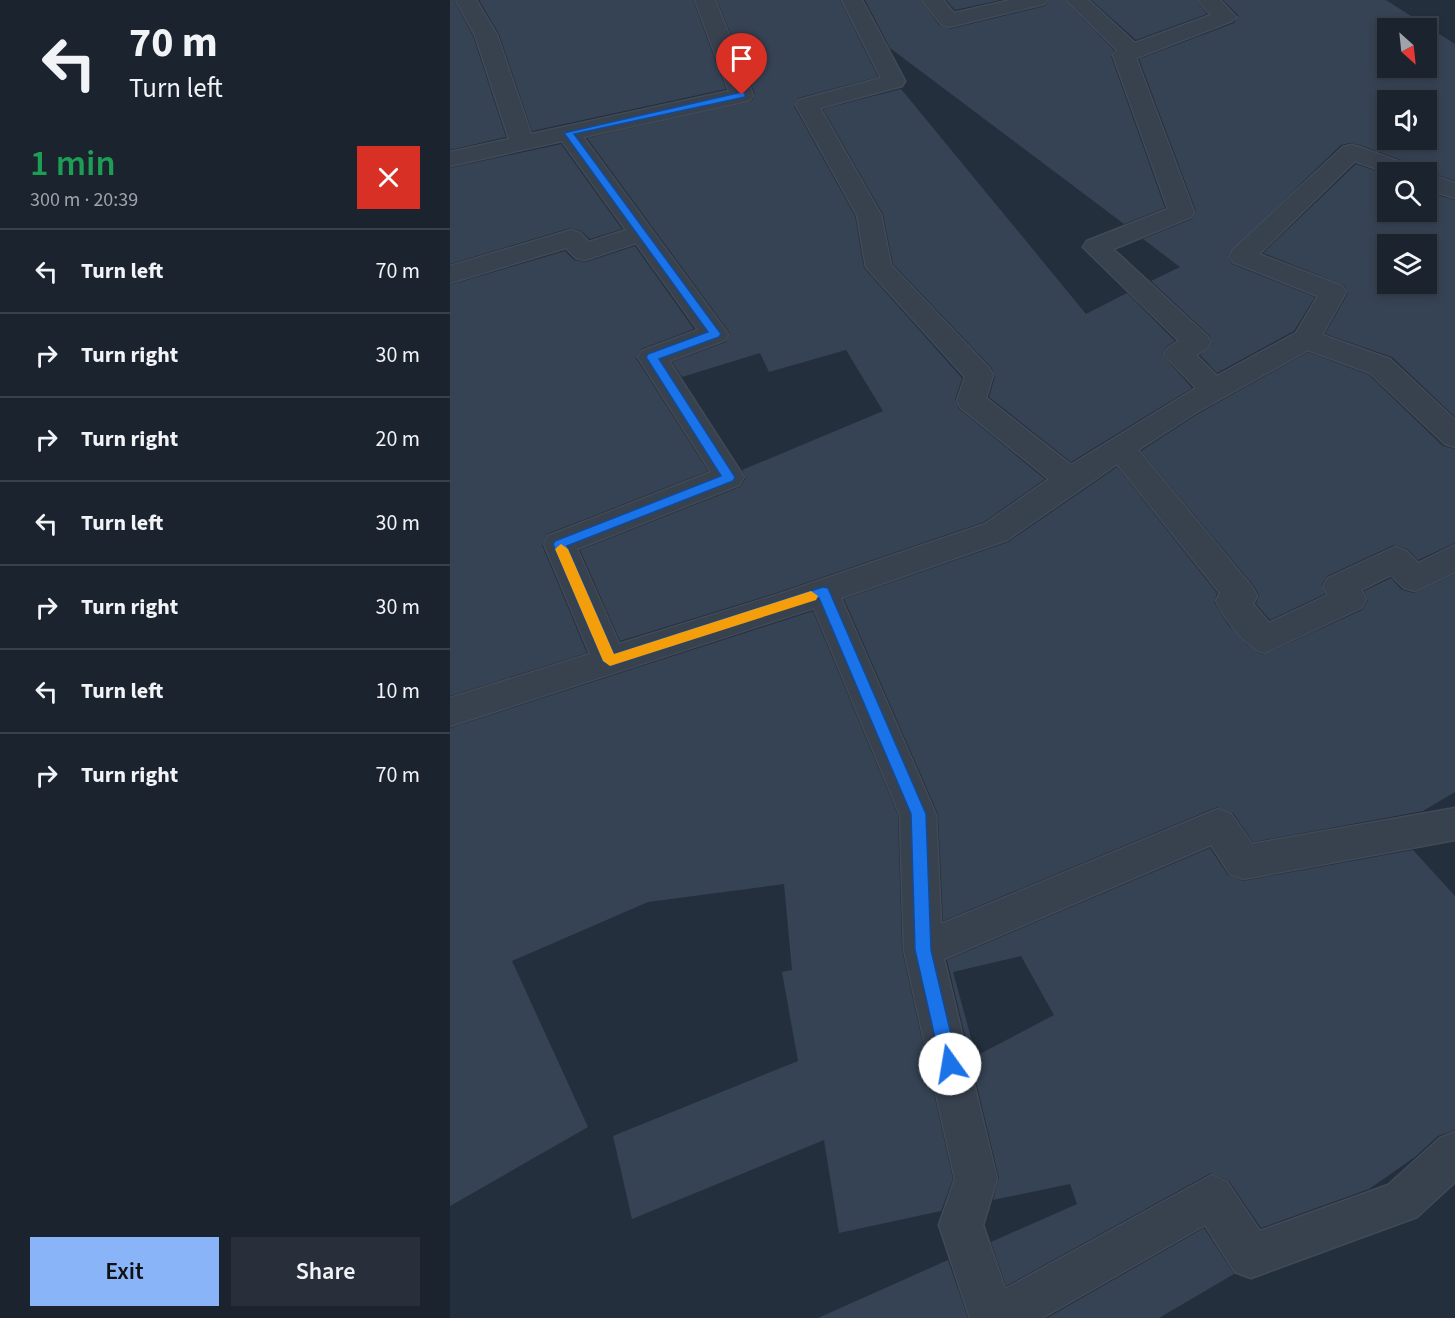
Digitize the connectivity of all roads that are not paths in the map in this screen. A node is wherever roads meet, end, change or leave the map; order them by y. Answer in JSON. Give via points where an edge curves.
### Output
{"nodes":[{"id":1,"x":466,"y":0,"type":"edge"},
{"id":2,"x":705,"y":0,"type":"edge"},
{"id":3,"x":852,"y":0,"type":"edge"},
{"id":4,"x":932,"y":0,"type":"edge"},
{"id":5,"x":1038,"y":0,"type":"edge"},
{"id":6,"x":1076,"y":0,"type":"edge"},
{"id":7,"x":1208,"y":0,"type":"edge"},
{"id":8,"x":1132,"y":52,"type":"junction"},
{"id":9,"x":568,"y":133,"type":"junction"},
{"id":10,"x":522,"y":143,"type":"junction"},
{"id":11,"x":450,"y":159,"type":"edge"},
{"id":12,"x":1378,"y":162,"type":"edge"},
{"id":13,"x":1437,"y":184,"type":"edge"},
{"id":14,"x":1455,"y":191,"type":"edge"},
{"id":15,"x":641,"y":233,"type":"junction"},
{"id":16,"x":450,"y":275,"type":"edge"},
{"id":17,"x":1306,"y":339,"type":"junction"},
{"id":18,"x":1215,"y":390,"type":"junction"},
{"id":19,"x":1455,"y":437,"type":"edge"},
{"id":20,"x":1120,"y":448,"type":"junction"},
{"id":21,"x":1070,"y":480,"type":"junction"},
{"id":22,"x":1455,"y":557,"type":"edge"},
{"id":23,"x":823,"y":592,"type":"junction"},
{"id":24,"x":610,"y":661,"type":"junction"},
{"id":25,"x":450,"y":712,"type":"edge"},
{"id":26,"x":1455,"y":824,"type":"edge"},
{"id":27,"x":923,"y":950,"type":"junction"},
{"id":28,"x":1455,"y":1153,"type":"edge"},
{"id":29,"x":993,"y":1318,"type":"edge"},
{"id":30,"x":998,"y":1318,"type":"edge"}],
"edges":[{"from":1,"to":10,"type":"street","via":[[486,35]]},
{"from":2,"to":9,"type":"street","via":[[742,95]]},
{"from":3,"to":21,"type":"street","via":[[894,81],[807,105],[869,215],[879,267],[979,375],[970,400]]},
{"from":4,"to":5,"type":"street","via":[[949,21]]},
{"from":6,"to":8,"type":"street"},
{"from":7,"to":8,"type":"street","via":[[1225,17]]},
{"from":8,"to":18,"type":"street","via":[[1124,55],[1182,212],[1095,247],[1197,342],[1178,354]]},
{"from":9,"to":10,"type":"street"},
{"from":9,"to":15,"type":"street"},
{"from":10,"to":11,"type":"street"},
{"from":12,"to":17,"type":"street","via":[[1351,152],[1242,256],[1333,292]]},
{"from":13,"to":14,"type":"street"},
{"from":15,"to":16,"type":"street","via":[[585,252],[571,238]]},
{"from":15,"to":24,"type":"street","via":[[715,334],[652,357],[729,477],[559,544]]},
{"from":17,"to":18,"type":"street"},
{"from":17,"to":19,"type":"street","via":[[1380,366]]},
{"from":18,"to":20,"type":"street"},
{"from":20,"to":21,"type":"street"},
{"from":20,"to":22,"type":"street","via":[[1241,596],[1232,600],[1264,640],[1350,599],[1339,587],[1395,559],[1415,579]]},
{"from":21,"to":23,"type":"street","via":[[996,532]]},
{"from":23,"to":24,"type":"street"},
{"from":23,"to":27,"type":"street","via":[[918,814]]},
{"from":24,"to":25,"type":"street"},
{"from":26,"to":27,"type":"street","via":[[1243,862],[1218,825]]},
{"from":27,"to":29,"type":"street","via":[[976,1179],[961,1225]]},
{"from":28,"to":30,"type":"street","via":[[1402,1202],[1251,1256],[1212,1197]]}]}
